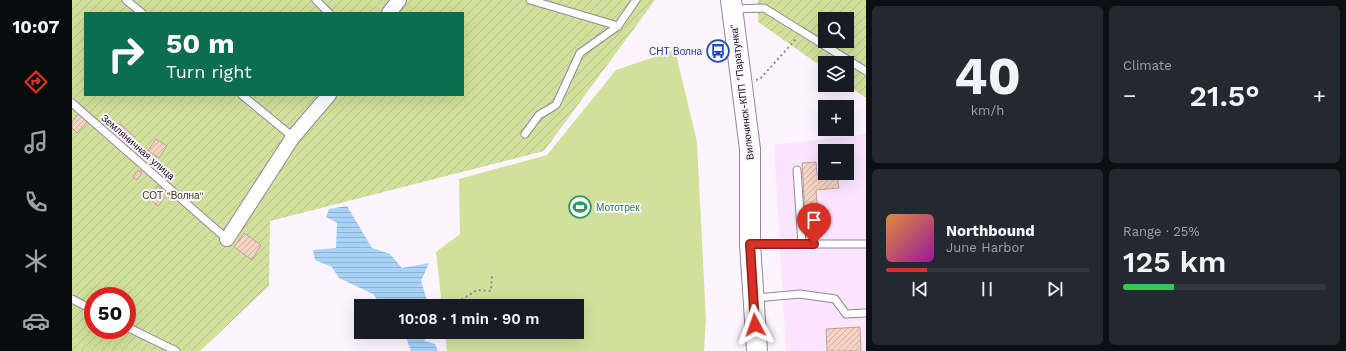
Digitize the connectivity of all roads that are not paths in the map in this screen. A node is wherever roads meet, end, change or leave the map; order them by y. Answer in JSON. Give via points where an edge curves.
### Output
{"nodes":[{"id":1,"x":126,"y":0,"type":"edge"},
{"id":2,"x":316,"y":0,"type":"edge"},
{"id":3,"x":399,"y":0,"type":"edge"},
{"id":4,"x":530,"y":0,"type":"edge"},
{"id":5,"x":636,"y":0,"type":"edge"},
{"id":6,"x":731,"y":4,"type":"edge"},
{"id":7,"x":141,"y":12,"type":"edge"},
{"id":8,"x":328,"y":12,"type":"edge"},
{"id":9,"x":390,"y":12,"type":"edge"},
{"id":10,"x":618,"y":26,"type":"junction"},
{"id":11,"x":866,"y":71,"type":"edge"},
{"id":12,"x":243,"y":96,"type":"edge"},
{"id":13,"x":328,"y":96,"type":"edge"},
{"id":14,"x":72,"y":103,"type":"edge"},
{"id":15,"x":524,"y":134,"type":"dead end"},
{"id":16,"x":293,"y":137,"type":"junction"},
{"id":17,"x":797,"y":170,"type":"dead end"},
{"id":18,"x":227,"y":239,"type":"joint"},
{"id":19,"x":802,"y":243,"type":"junction"},
{"id":20,"x":750,"y":244,"type":"junction"},
{"id":21,"x":866,"y":244,"type":"edge"},
{"id":22,"x":753,"y":298,"type":"junction"},
{"id":23,"x":72,"y":299,"type":"edge"},
{"id":24,"x":84,"y":305,"type":"edge"},
{"id":25,"x":866,"y":313,"type":"edge"},
{"id":26,"x":136,"y":331,"type":"edge"},
{"id":27,"x":176,"y":351,"type":"edge"},
{"id":28,"x":757,"y":351,"type":"edge"}],
"edges":[{"from":1,"to":7,"type":"lane"},
{"from":2,"to":8,"type":"lane"},
{"from":3,"to":9,"type":"street"},
{"from":4,"to":10,"type":"lane"},
{"from":5,"to":10,"type":"lane"},
{"from":6,"to":11,"type":"lane","via":[[764,8]]},
{"from":6,"to":20,"type":"main road","name":"Вилючинск-КПП \"Паратунка\"","via":[[750,149]]},
{"from":10,"to":15,"type":"lane","via":[[580,53],[556,105],[538,115]]},
{"from":12,"to":16,"type":"lane"},
{"from":13,"to":16,"type":"street"},
{"from":14,"to":18,"type":"lane","name":"Земляничная улица"},
{"from":16,"to":18,"type":"street"},
{"from":17,"to":19,"type":"lane"},
{"from":19,"to":20,"type":"lane"},
{"from":19,"to":21,"type":"lane"},
{"from":20,"to":22,"type":"main road","name":"Вилючинск-КПП \"Паратунка\""},
{"from":22,"to":25,"type":"lane","via":[[800,294],[835,299],[846,314]]},
{"from":22,"to":28,"type":"main road","name":"Вилючинск-КПП \"Паратунка\""},
{"from":23,"to":24,"type":"lane"},
{"from":26,"to":27,"type":"lane"}]}
